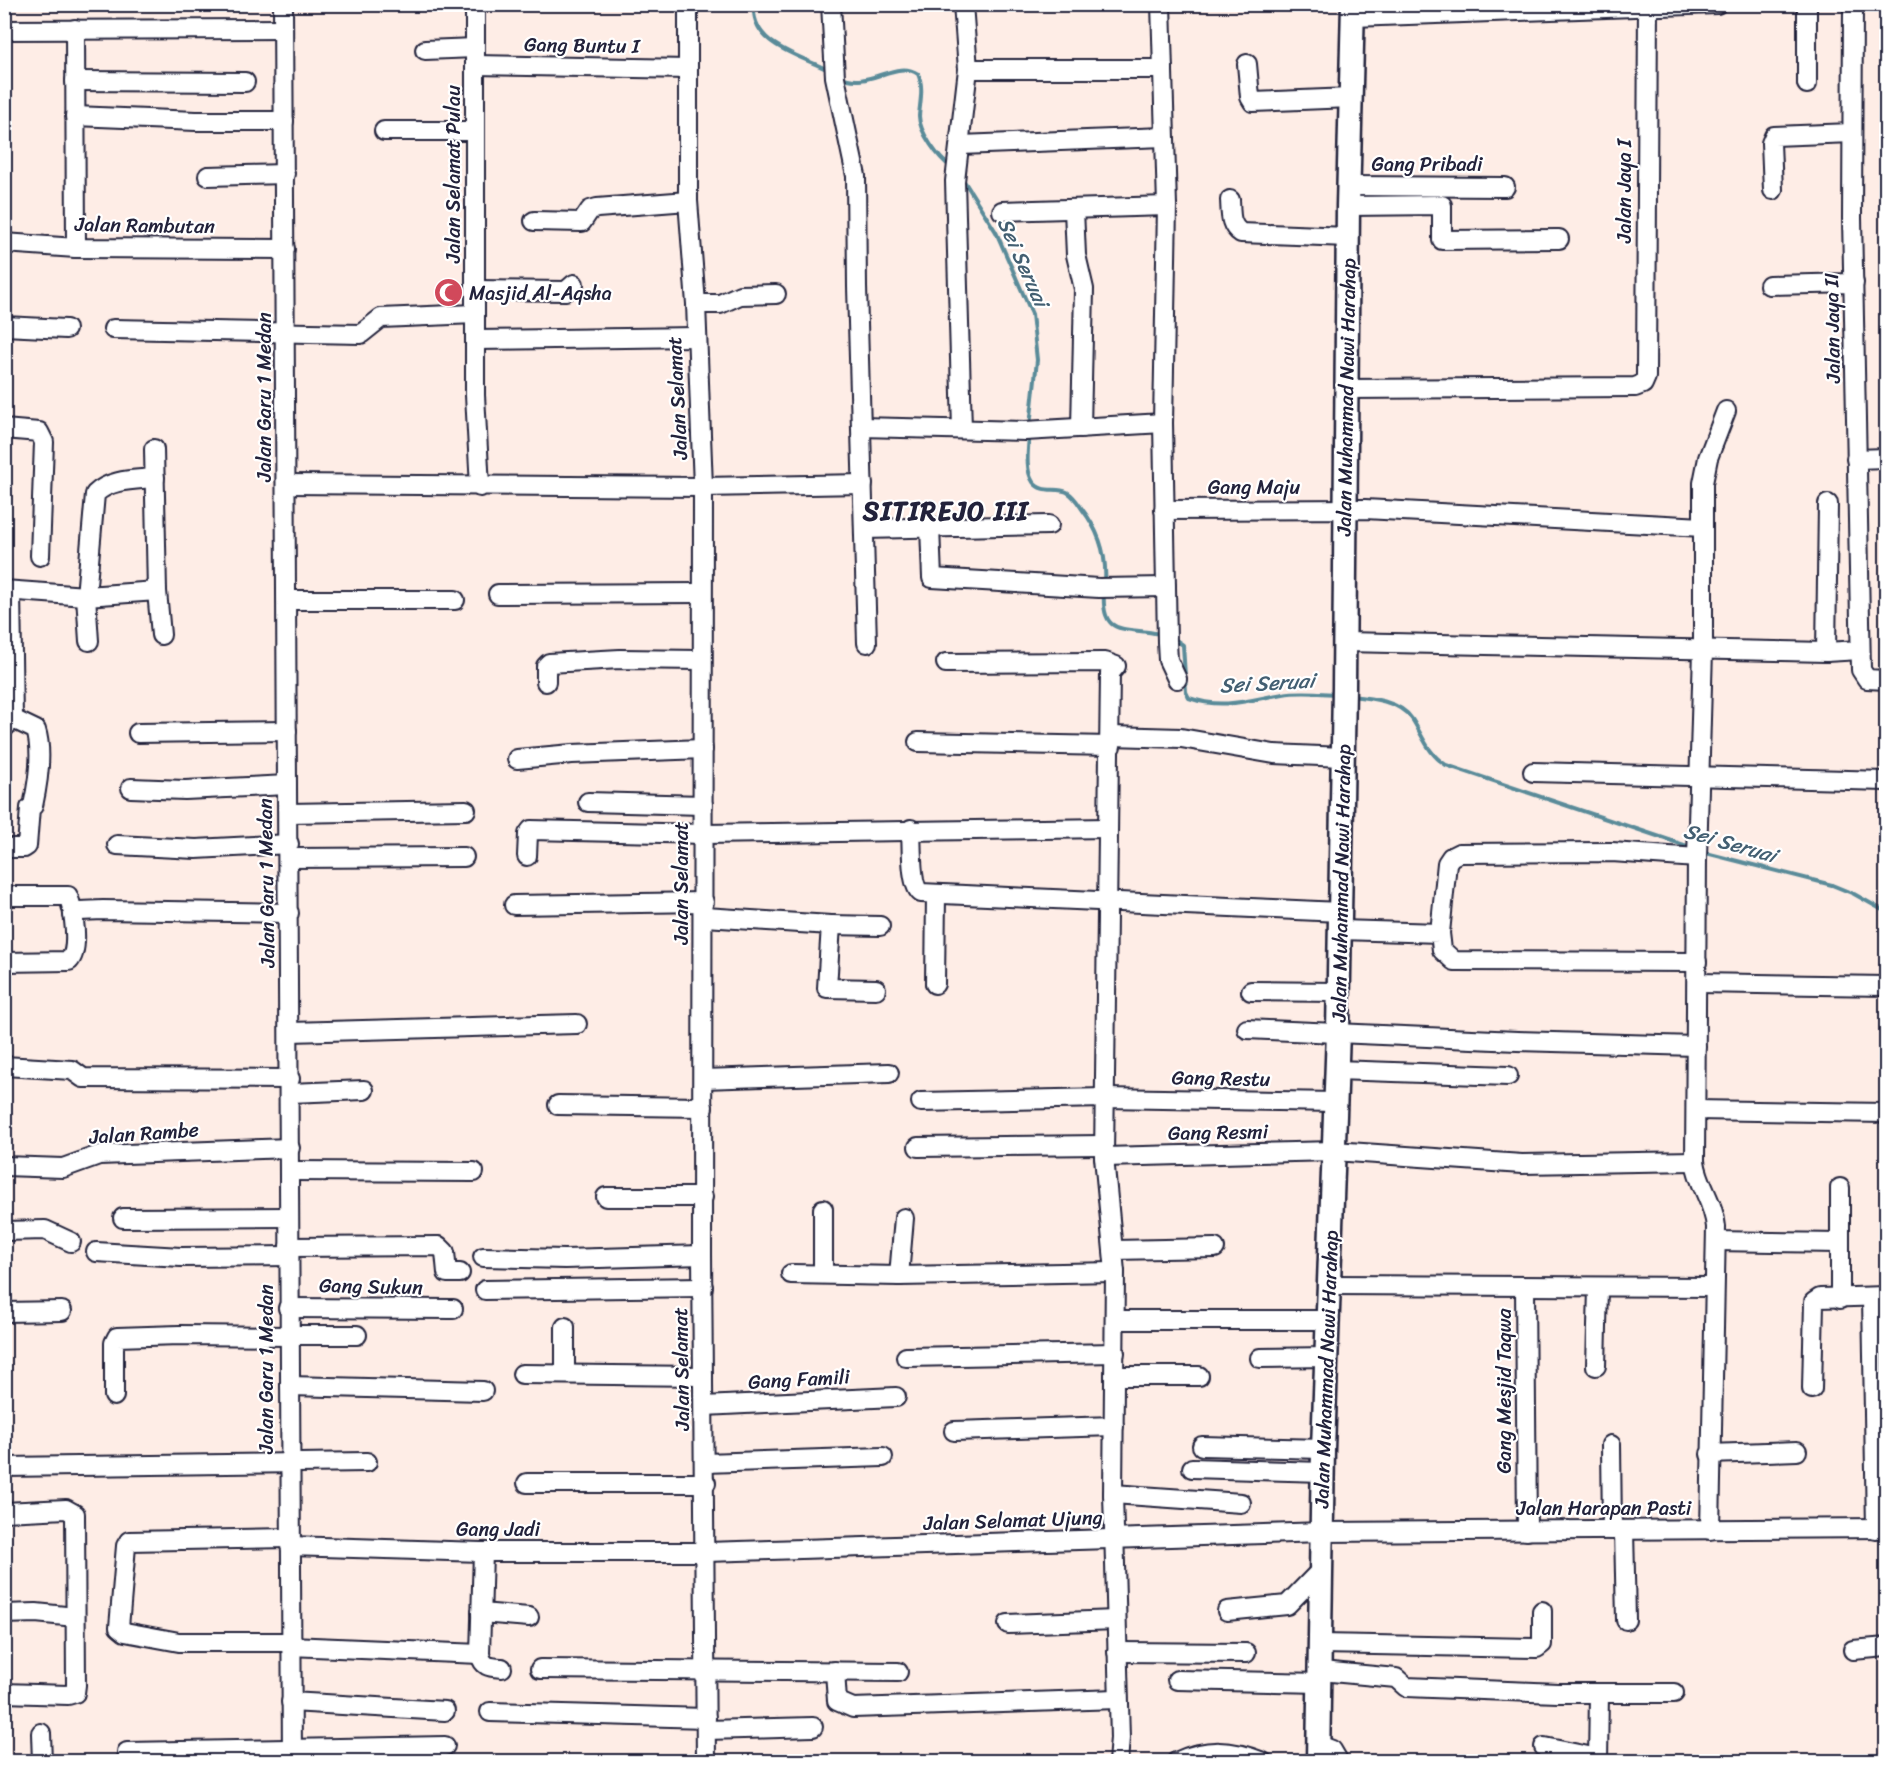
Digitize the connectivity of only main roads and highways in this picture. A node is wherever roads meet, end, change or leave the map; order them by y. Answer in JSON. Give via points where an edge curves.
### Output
{"nodes":[{"id":1,"x":1353,"y":11,"type":"edge"},
{"id":2,"x":1318,"y":1753,"type":"edge"}],
"edges":[{"from":1,"to":2,"type":"main road","name":"Jalan Muhammad Nawi Harahap","via":[[1338,1032],[1323,1449]]}]}
